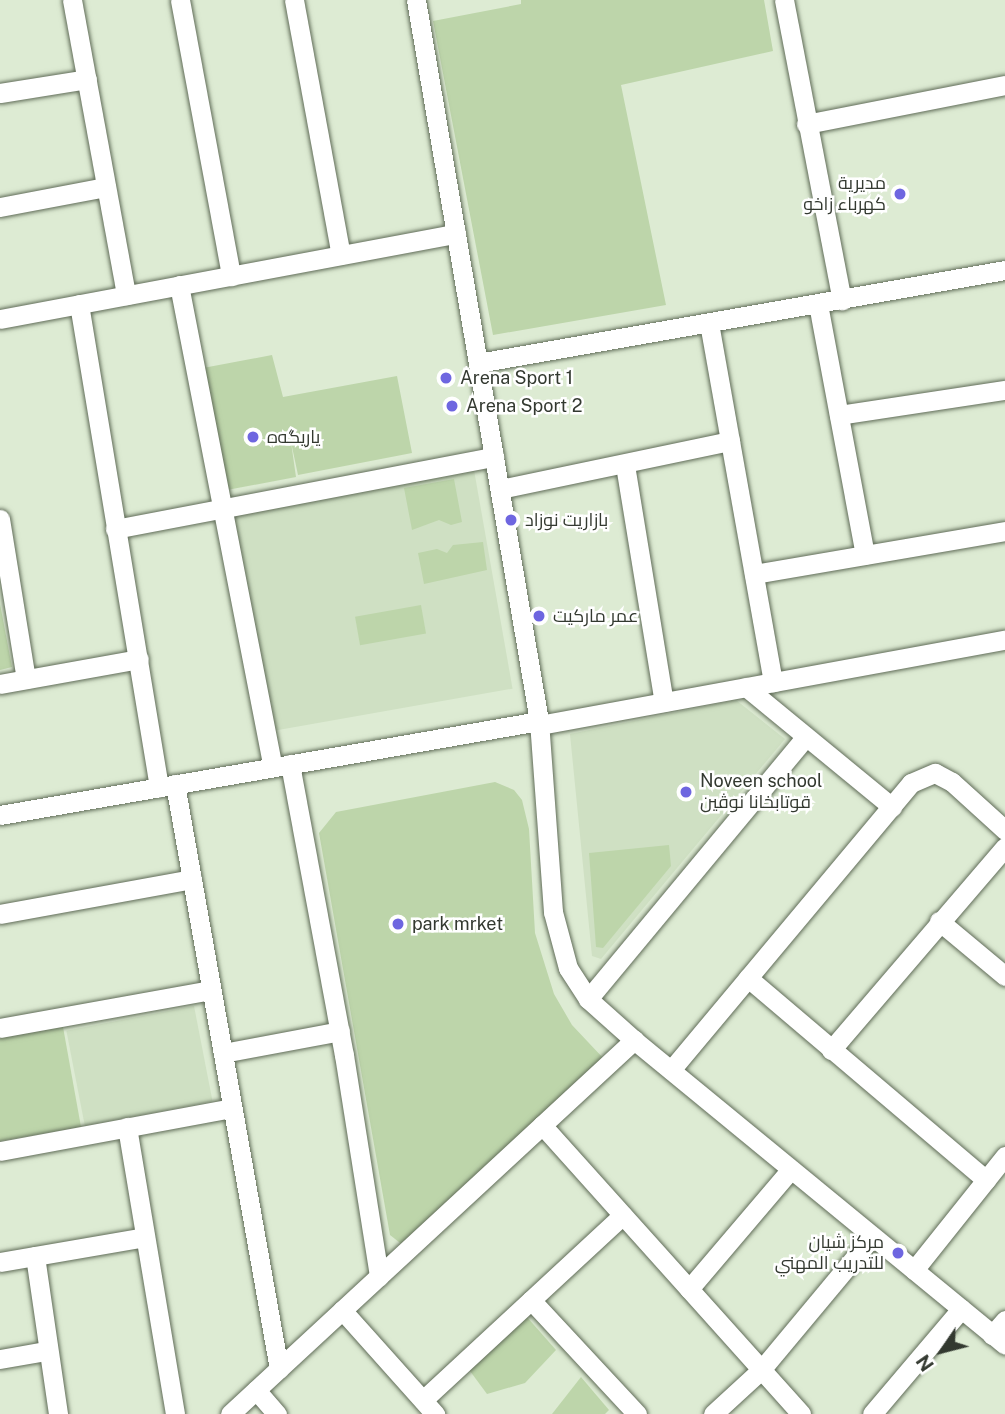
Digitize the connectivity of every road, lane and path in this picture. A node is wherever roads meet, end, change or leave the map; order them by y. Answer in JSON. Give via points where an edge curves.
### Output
{"nodes":[{"id":1,"x":72,"y":0,"type":"edge"},
{"id":2,"x":180,"y":0,"type":"edge"},
{"id":3,"x":294,"y":0,"type":"edge"},
{"id":4,"x":416,"y":0,"type":"edge"},
{"id":5,"x":784,"y":0,"type":"edge"},
{"id":6,"x":87,"y":79,"type":"junction"},
{"id":7,"x":1005,"y":85,"type":"edge"},
{"id":8,"x":0,"y":93,"type":"edge"},
{"id":9,"x":806,"y":124,"type":"junction"},
{"id":10,"x":106,"y":187,"type":"junction"},
{"id":11,"x":0,"y":206,"type":"edge"},
{"id":12,"x":456,"y":234,"type":"junction"},
{"id":13,"x":341,"y":255,"type":"junction"},
{"id":14,"x":1005,"y":270,"type":"edge"},
{"id":15,"x":231,"y":276,"type":"junction"},
{"id":16,"x":179,"y":285,"type":"junction"},
{"id":17,"x":126,"y":295,"type":"junction"},
{"id":18,"x":842,"y":300,"type":"junction"},
{"id":19,"x":79,"y":304,"type":"junction"},
{"id":20,"x":818,"y":304,"type":"junction"},
{"id":21,"x":0,"y":319,"type":"edge"},
{"id":22,"x":709,"y":323,"type":"junction"},
{"id":23,"x":478,"y":363,"type":"junction"},
{"id":24,"x":1005,"y":390,"type":"edge"},
{"id":25,"x":839,"y":415,"type":"junction"},
{"id":26,"x":730,"y":441,"type":"junction"},
{"id":27,"x":494,"y":457,"type":"junction"},
{"id":28,"x":625,"y":465,"type":"junction"},
{"id":29,"x":499,"y":489,"type":"junction"},
{"id":30,"x":222,"y":510,"type":"junction"},
{"id":31,"x":0,"y":519,"type":"edge"},
{"id":32,"x":115,"y":529,"type":"junction"},
{"id":33,"x":1005,"y":531,"type":"edge"},
{"id":34,"x":865,"y":555,"type":"junction"},
{"id":35,"x":754,"y":574,"type":"junction"},
{"id":36,"x":1005,"y":639,"type":"edge"},
{"id":37,"x":139,"y":659,"type":"junction"},
{"id":38,"x":26,"y":679,"type":"junction"},
{"id":39,"x":773,"y":682,"type":"junction"},
{"id":40,"x":0,"y":684,"type":"edge"},
{"id":41,"x":746,"y":687,"type":"junction"},
{"id":42,"x":664,"y":702,"type":"junction"},
{"id":43,"x":539,"y":723,"type":"junction"},
{"id":44,"x":805,"y":738,"type":"junction"},
{"id":45,"x":281,"y":766,"type":"junction"},
{"id":46,"x":167,"y":786,"type":"junction"},
{"id":47,"x":892,"y":807,"type":"junction"},
{"id":48,"x":0,"y":815,"type":"edge"},
{"id":49,"x":1005,"y":830,"type":"edge"},
{"id":50,"x":1005,"y":847,"type":"edge"},
{"id":51,"x":192,"y":879,"type":"junction"},
{"id":52,"x":0,"y":914,"type":"edge"},
{"id":53,"x":939,"y":921,"type":"junction"},
{"id":54,"x":1005,"y":976,"type":"edge"},
{"id":55,"x":748,"y":978,"type":"junction"},
{"id":56,"x":212,"y":990,"type":"junction"},
{"id":57,"x":588,"y":999,"type":"junction"},
{"id":58,"x":0,"y":1028,"type":"edge"},
{"id":59,"x":340,"y":1031,"type":"junction"},
{"id":60,"x":634,"y":1040,"type":"junction"},
{"id":61,"x":831,"y":1050,"type":"junction"},
{"id":62,"x":223,"y":1053,"type":"junction"},
{"id":63,"x":671,"y":1070,"type":"junction"},
{"id":64,"x":232,"y":1108,"type":"junction"},
{"id":65,"x":542,"y":1125,"type":"junction"},
{"id":66,"x":127,"y":1127,"type":"junction"},
{"id":67,"x":0,"y":1151,"type":"edge"},
{"id":68,"x":1005,"y":1156,"type":"edge"},
{"id":69,"x":791,"y":1170,"type":"junction"},
{"id":70,"x":985,"y":1180,"type":"junction"},
{"id":71,"x":623,"y":1215,"type":"junction"},
{"id":72,"x":145,"y":1237,"type":"junction"},
{"id":73,"x":872,"y":1237,"type":"junction"},
{"id":74,"x":35,"y":1256,"type":"junction"},
{"id":75,"x":0,"y":1262,"type":"edge"},
{"id":76,"x":914,"y":1270,"type":"junction"},
{"id":77,"x":379,"y":1276,"type":"junction"},
{"id":78,"x":689,"y":1289,"type":"junction"},
{"id":79,"x":531,"y":1300,"type":"junction"},
{"id":80,"x":961,"y":1309,"type":"junction"},
{"id":81,"x":342,"y":1310,"type":"junction"},
{"id":82,"x":1001,"y":1334,"type":"edge"},
{"id":83,"x":46,"y":1350,"type":"junction"},
{"id":84,"x":0,"y":1359,"type":"edge"},
{"id":85,"x":279,"y":1369,"type":"junction"},
{"id":86,"x":761,"y":1370,"type":"junction"},
{"id":87,"x":256,"y":1390,"type":"junction"},
{"id":88,"x":429,"y":1407,"type":"edge"},
{"id":89,"x":634,"y":1413,"type":"edge"},
{"id":90,"x":58,"y":1414,"type":"edge"},
{"id":91,"x":175,"y":1414,"type":"edge"},
{"id":92,"x":230,"y":1414,"type":"edge"},
{"id":93,"x":277,"y":1414,"type":"edge"},
{"id":94,"x":713,"y":1414,"type":"edge"},
{"id":95,"x":801,"y":1414,"type":"edge"},
{"id":96,"x":872,"y":1414,"type":"edge"}],
"edges":[{"from":1,"to":6,"type":"street"},
{"from":2,"to":15,"type":"street"},
{"from":3,"to":13,"type":"street"},
{"from":4,"to":12,"type":"street"},
{"from":5,"to":9,"type":"street"},
{"from":6,"to":8,"type":"street"},
{"from":6,"to":10,"type":"street"},
{"from":7,"to":9,"type":"street"},
{"from":9,"to":18,"type":"street"},
{"from":10,"to":11,"type":"street"},
{"from":10,"to":17,"type":"street"},
{"from":12,"to":13,"type":"street"},
{"from":12,"to":23,"type":"street"},
{"from":13,"to":15,"type":"street"},
{"from":14,"to":18,"type":"street"},
{"from":15,"to":16,"type":"street"},
{"from":16,"to":17,"type":"street"},
{"from":16,"to":30,"type":"street"},
{"from":17,"to":19,"type":"street"},
{"from":18,"to":20,"type":"street"},
{"from":19,"to":21,"type":"street"},
{"from":19,"to":32,"type":"street"},
{"from":20,"to":22,"type":"street"},
{"from":20,"to":25,"type":"street"},
{"from":22,"to":23,"type":"street"},
{"from":22,"to":26,"type":"street"},
{"from":23,"to":27,"type":"street"},
{"from":24,"to":25,"type":"street"},
{"from":25,"to":34,"type":"street"},
{"from":26,"to":28,"type":"street"},
{"from":26,"to":35,"type":"street"},
{"from":27,"to":29,"type":"street"},
{"from":27,"to":30,"type":"street"},
{"from":28,"to":29,"type":"street"},
{"from":28,"to":42,"type":"street"},
{"from":29,"to":43,"type":"street"},
{"from":30,"to":32,"type":"street"},
{"from":30,"to":45,"type":"street"},
{"from":31,"to":38,"type":"street"},
{"from":32,"to":37,"type":"street"},
{"from":33,"to":34,"type":"street"},
{"from":34,"to":35,"type":"street"},
{"from":35,"to":39,"type":"street"},
{"from":36,"to":39,"type":"street"},
{"from":37,"to":38,"type":"street"},
{"from":37,"to":46,"type":"street"},
{"from":38,"to":40,"type":"street"},
{"from":39,"to":41,"type":"street"},
{"from":41,"to":42,"type":"street"},
{"from":41,"to":44,"type":"street"},
{"from":42,"to":43,"type":"street"},
{"from":43,"to":45,"type":"street"},
{"from":43,"to":57,"type":"street","via":[[556,931],[568,968]]},
{"from":44,"to":47,"type":"street"},
{"from":44,"to":57,"type":"street"},
{"from":45,"to":46,"type":"street"},
{"from":45,"to":59,"type":"street"},
{"from":46,"to":48,"type":"street"},
{"from":46,"to":51,"type":"street"},
{"from":47,"to":49,"type":"street","via":[[911,783],[935,773],[952,782]]},
{"from":47,"to":55,"type":"street"},
{"from":50,"to":53,"type":"street"},
{"from":51,"to":52,"type":"street"},
{"from":51,"to":56,"type":"street"},
{"from":53,"to":54,"type":"street"},
{"from":53,"to":61,"type":"street"},
{"from":55,"to":61,"type":"street"},
{"from":55,"to":63,"type":"street"},
{"from":56,"to":58,"type":"street"},
{"from":56,"to":62,"type":"street"},
{"from":57,"to":60,"type":"street"},
{"from":59,"to":62,"type":"street"},
{"from":59,"to":77,"type":"street"},
{"from":60,"to":63,"type":"street"},
{"from":60,"to":65,"type":"street"},
{"from":61,"to":70,"type":"street"},
{"from":62,"to":64,"type":"street"},
{"from":63,"to":69,"type":"street"},
{"from":64,"to":66,"type":"street"},
{"from":64,"to":85,"type":"street"},
{"from":65,"to":71,"type":"street"},
{"from":65,"to":77,"type":"street"},
{"from":66,"to":67,"type":"street"},
{"from":66,"to":72,"type":"street"},
{"from":68,"to":70,"type":"street"},
{"from":69,"to":73,"type":"street"},
{"from":69,"to":78,"type":"street"},
{"from":70,"to":76,"type":"street"},
{"from":71,"to":78,"type":"street"},
{"from":71,"to":79,"type":"street"},
{"from":72,"to":74,"type":"street"},
{"from":72,"to":91,"type":"street"},
{"from":73,"to":76,"type":"street"},
{"from":73,"to":86,"type":"street"},
{"from":74,"to":75,"type":"street"},
{"from":74,"to":83,"type":"street"},
{"from":76,"to":80,"type":"street"},
{"from":77,"to":81,"type":"street"},
{"from":78,"to":86,"type":"street"},
{"from":79,"to":88,"type":"street"},
{"from":79,"to":89,"type":"street"},
{"from":80,"to":82,"type":"street"},
{"from":80,"to":96,"type":"street"},
{"from":81,"to":85,"type":"street"},
{"from":81,"to":88,"type":"street"},
{"from":83,"to":84,"type":"street"},
{"from":83,"to":90,"type":"street"},
{"from":85,"to":87,"type":"street"},
{"from":86,"to":94,"type":"street"},
{"from":86,"to":95,"type":"street"},
{"from":87,"to":92,"type":"street"},
{"from":87,"to":93,"type":"street"}]}
